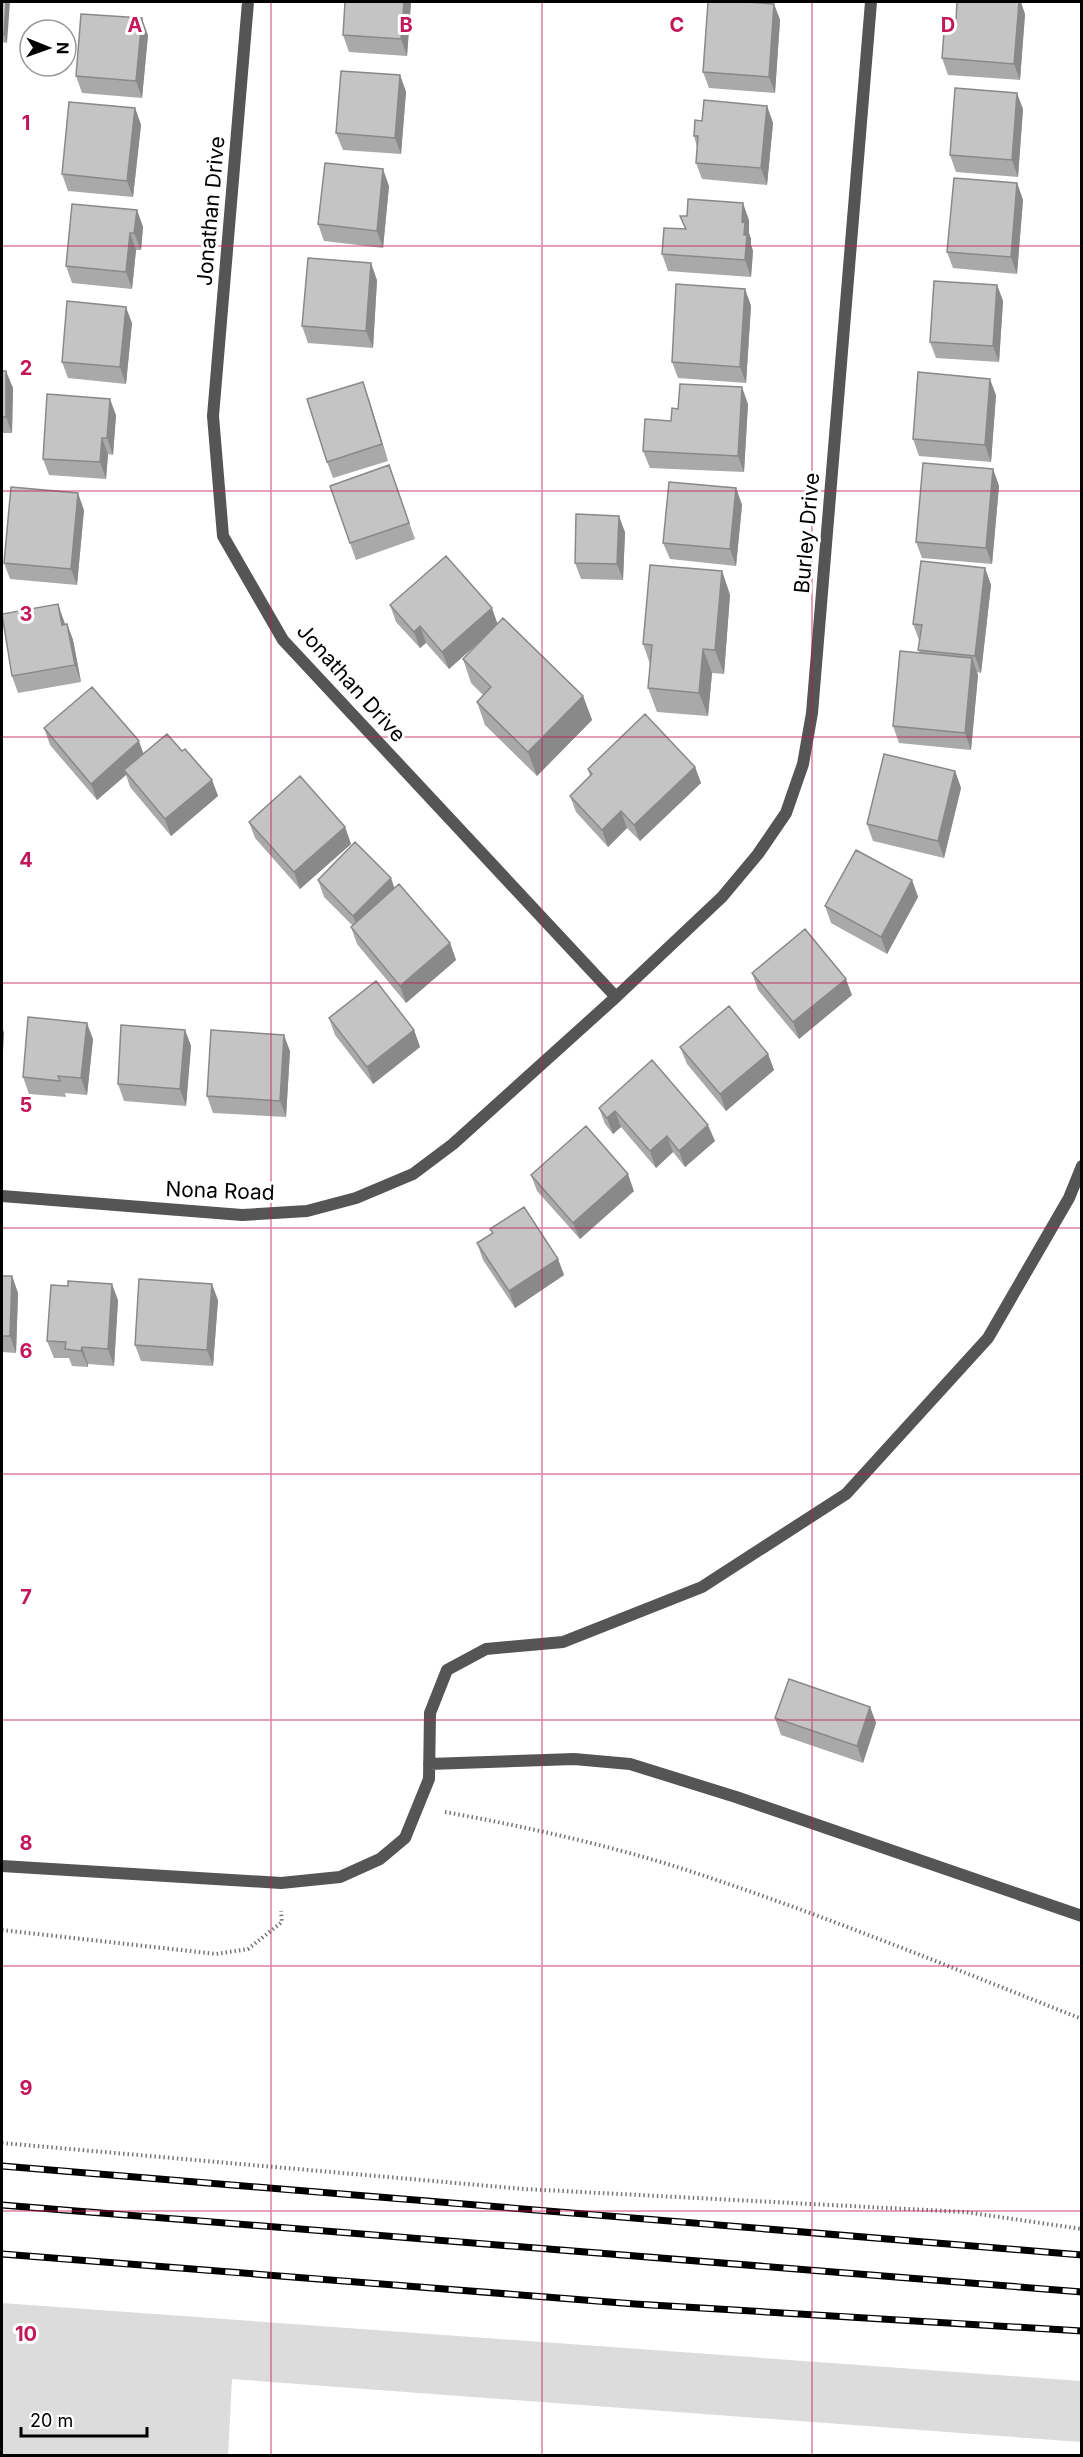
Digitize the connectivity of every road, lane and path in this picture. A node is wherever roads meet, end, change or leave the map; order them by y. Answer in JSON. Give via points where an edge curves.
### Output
{"nodes":[{"id":1,"x":248,"y":2,"type":"edge"},
{"id":2,"x":871,"y":2,"type":"edge"},
{"id":3,"x":616,"y":997,"type":"junction"},
{"id":4,"x":1082,"y":1167,"type":"edge"},
{"id":5,"x":2,"y":1196,"type":"edge"},
{"id":6,"x":429,"y":1764,"type":"junction"},
{"id":7,"x":418,"y":1807,"type":"junction"},
{"id":8,"x":2,"y":1866,"type":"edge"},
{"id":9,"x":281,"y":1883,"type":"junction"},
{"id":10,"x":1082,"y":1916,"type":"edge"},
{"id":11,"x":2,"y":1930,"type":"edge"},
{"id":12,"x":1082,"y":2019,"type":"edge"},
{"id":13,"x":2,"y":2143,"type":"edge"},
{"id":14,"x":1082,"y":2229,"type":"edge"}],
"edges":[{"from":1,"to":3,"type":"street","name":"Jonathan Drive","via":[[213,416],[224,536],[283,640]]},
{"from":2,"to":3,"type":"street","name":"Burley Drive","via":[[812,713],[803,764],[786,813],[758,854],[722,897]]},
{"from":3,"to":5,"type":"street","name":"Nona Road","via":[[453,1144],[413,1174],[356,1198],[307,1211],[242,1215]]},
{"from":4,"to":6,"type":"street","via":[[1069,1198],[988,1338],[846,1494],[702,1587],[563,1642],[486,1649],[447,1670],[430,1713]]},
{"from":6,"to":7,"type":"street","via":[[429,1779]]},
{"from":6,"to":10,"type":"street","via":[[574,1759],[630,1764]]},
{"from":7,"to":9,"type":"street","via":[[405,1838],[380,1859],[340,1877]]},
{"from":7,"to":12,"type":"path","via":[[533,1828],[673,1866],[833,1922]]},
{"from":8,"to":9,"type":"street"},
{"from":9,"to":11,"type":"path","via":[[282,1922],[248,1949],[216,1954]]},
{"from":13,"to":14,"type":"path","via":[[524,2189],[965,2212]]}]}
